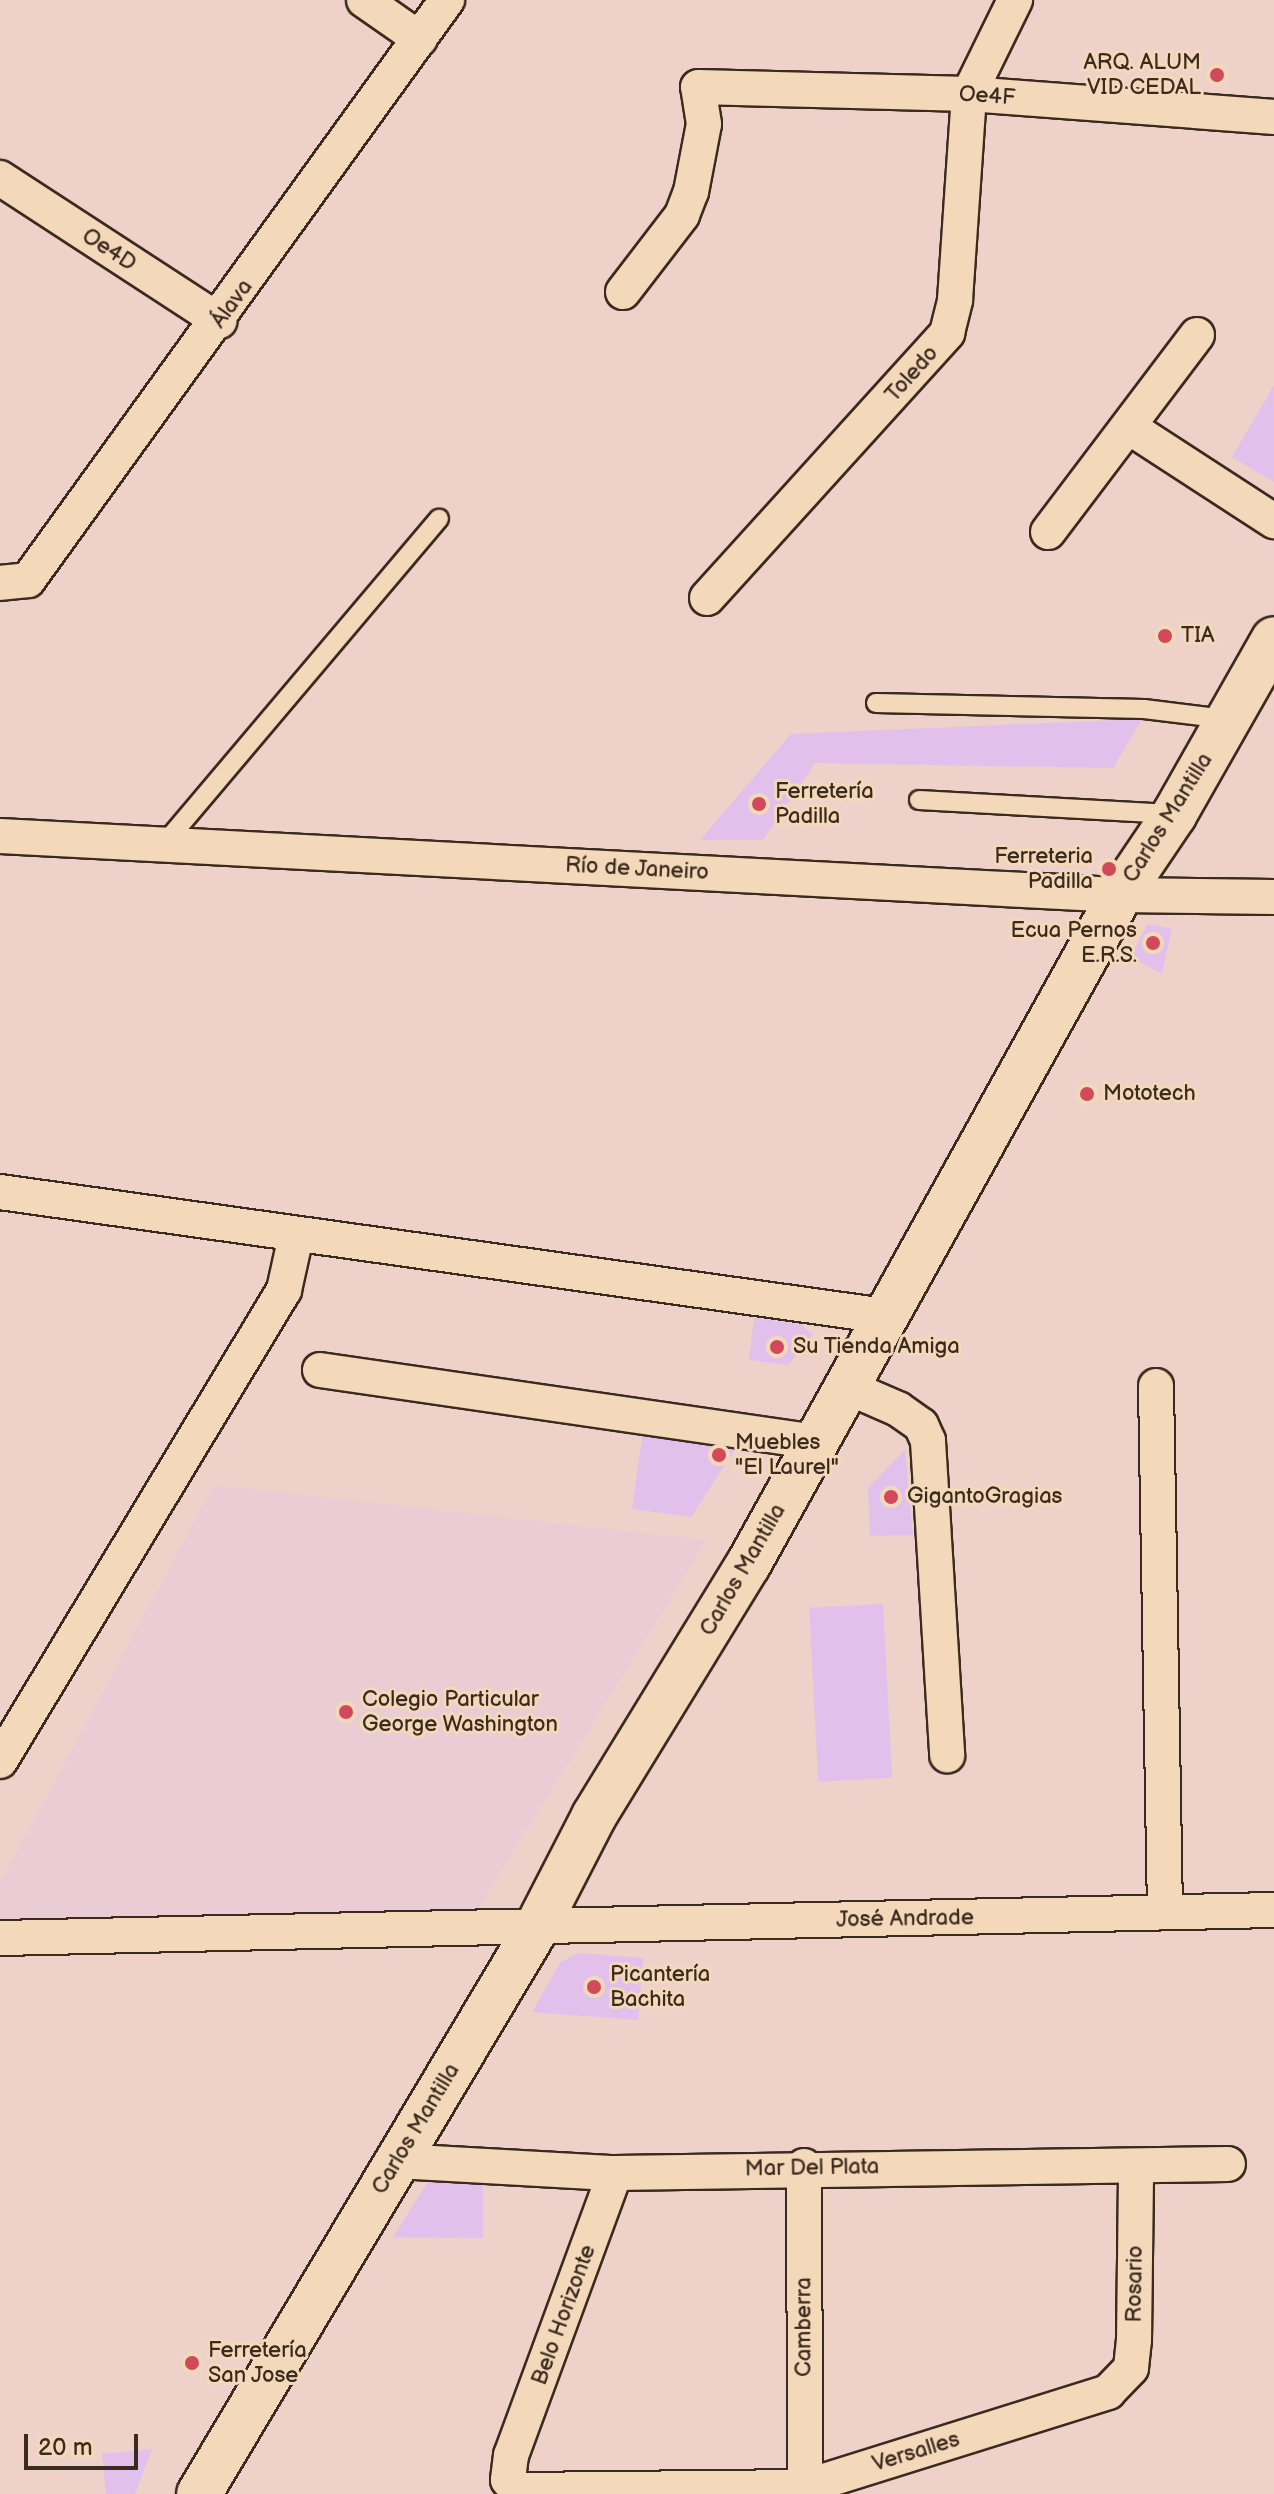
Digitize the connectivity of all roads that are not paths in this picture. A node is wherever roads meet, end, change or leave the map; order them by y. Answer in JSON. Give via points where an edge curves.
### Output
{"nodes":[{"id":1,"x":364,"y":0,"type":"edge"},
{"id":2,"x":447,"y":0,"type":"edge"},
{"id":3,"x":1015,"y":0,"type":"edge"},
{"id":4,"x":420,"y":39,"type":"junction"},
{"id":5,"x":969,"y":94,"type":"junction"},
{"id":6,"x":1274,"y":117,"type":"edge"},
{"id":7,"x":0,"y":178,"type":"edge"},
{"id":8,"x":623,"y":292,"type":"dead end"},
{"id":9,"x":219,"y":321,"type":"junction"},
{"id":10,"x":1197,"y":335,"type":"dead end"},
{"id":11,"x":1129,"y":427,"type":"junction"},
{"id":12,"x":439,"y":519,"type":"dead end"},
{"id":13,"x":1274,"y":521,"type":"edge"},
{"id":14,"x":1048,"y":532,"type":"dead end"},
{"id":15,"x":0,"y":583,"type":"edge"},
{"id":16,"x":707,"y":598,"type":"dead end"},
{"id":17,"x":1274,"y":639,"type":"edge"},
{"id":18,"x":1249,"y":700,"type":"edge"},
{"id":19,"x":876,"y":703,"type":"dead end"},
{"id":20,"x":919,"y":800,"type":"dead end"},
{"id":21,"x":1174,"y":815,"type":"junction"},
{"id":22,"x":0,"y":836,"type":"edge"},
{"id":23,"x":164,"y":844,"type":"junction"},
{"id":24,"x":1120,"y":895,"type":"junction"},
{"id":25,"x":1274,"y":897,"type":"edge"},
{"id":26,"x":0,"y":1192,"type":"edge"},
{"id":27,"x":296,"y":1236,"type":"junction"},
{"id":28,"x":884,"y":1316,"type":"junction"},
{"id":29,"x":320,"y":1370,"type":"dead end"},
{"id":30,"x":845,"y":1386,"type":"junction"},
{"id":31,"x":1156,"y":1386,"type":"dead end"},
{"id":32,"x":816,"y":1442,"type":"junction"},
{"id":33,"x":947,"y":1755,"type":"dead end"},
{"id":34,"x":0,"y":1761,"type":"edge"},
{"id":35,"x":1274,"y":1910,"type":"edge"},
{"id":36,"x":1165,"y":1912,"type":"junction"},
{"id":37,"x":536,"y":1929,"type":"junction"},
{"id":38,"x":0,"y":1938,"type":"edge"},
{"id":39,"x":397,"y":2161,"type":"junction"},
{"id":40,"x":1228,"y":2164,"type":"dead end"},
{"id":41,"x":804,"y":2166,"type":"junction"},
{"id":42,"x":1136,"y":2166,"type":"junction"},
{"id":43,"x":615,"y":2173,"type":"junction"},
{"id":44,"x":1108,"y":2392,"type":"joint"},
{"id":45,"x":511,"y":2455,"type":"joint"},
{"id":46,"x":805,"y":2487,"type":"junction"},
{"id":47,"x":199,"y":2494,"type":"edge"}],
"edges":[{"from":1,"to":4,"type":"street"},
{"from":2,"to":4,"type":"street","name":"Álava"},
{"from":3,"to":5,"type":"street","name":"Toledo"},
{"from":4,"to":9,"type":"street","name":"Álava"},
{"from":5,"to":6,"type":"street","name":"Oe4F"},
{"from":5,"to":8,"type":"street","name":"Oe4F","via":[[698,87],[704,124],[691,192],[682,215]]},
{"from":5,"to":16,"type":"street","name":"Toledo","via":[[955,300],[947,333]]},
{"from":7,"to":9,"type":"street","name":"Oe4D"},
{"from":9,"to":15,"type":"street","name":"Álava","via":[[28,580]]},
{"from":10,"to":11,"type":"street"},
{"from":11,"to":13,"type":"street"},
{"from":11,"to":14,"type":"street"},
{"from":12,"to":23,"type":"lane"},
{"from":17,"to":18,"type":"street","name":"Carlos Mantilla"},
{"from":18,"to":19,"type":"lane","via":[[1144,709]]},
{"from":18,"to":21,"type":"street","name":"Carlos Mantilla"},
{"from":20,"to":21,"type":"lane"},
{"from":21,"to":24,"type":"street","name":"Carlos Mantilla"},
{"from":22,"to":23,"type":"street","name":"Río de Janeiro"},
{"from":23,"to":24,"type":"street","name":"Río de Janeiro"},
{"from":24,"to":25,"type":"street","name":"Río de Janeiro"},
{"from":24,"to":28,"type":"street","name":"Carlos Mantilla"},
{"from":26,"to":27,"type":"street"},
{"from":27,"to":28,"type":"street"},
{"from":27,"to":34,"type":"street","via":[[284,1290]]},
{"from":28,"to":30,"type":"street","name":"Carlos Mantilla"},
{"from":29,"to":32,"type":"street"},
{"from":30,"to":32,"type":"street","name":"Carlos Mantilla"},
{"from":30,"to":33,"type":"street","via":[[898,1409],[921,1425],[928,1441]]},
{"from":31,"to":36,"type":"street"},
{"from":32,"to":37,"type":"street","name":"Carlos Mantilla","via":[[748,1565],[594,1816]]},
{"from":35,"to":36,"type":"street","name":"José Andrade"},
{"from":36,"to":37,"type":"street","name":"José Andrade"},
{"from":37,"to":38,"type":"street","name":"José Andrade"},
{"from":37,"to":39,"type":"street","name":"Carlos Mantilla"},
{"from":39,"to":43,"type":"street","name":"Mar Del Plata"},
{"from":39,"to":47,"type":"street","name":"Carlos Mantilla"},
{"from":40,"to":42,"type":"street","name":"Mar Del Plata"},
{"from":41,"to":42,"type":"street","name":"Mar Del Plata"},
{"from":41,"to":43,"type":"street","name":"Mar Del Plata"},
{"from":41,"to":46,"type":"street","name":"Camberra"},
{"from":42,"to":44,"type":"street","name":"Rosario","via":[[1131,2368]]},
{"from":43,"to":45,"type":"street","name":"Belo Horizonte"},
{"from":44,"to":46,"type":"street","name":"Versalles"},
{"from":45,"to":46,"type":"street","name":"Versalles","via":[[508,2480],[518,2490]]}]}
